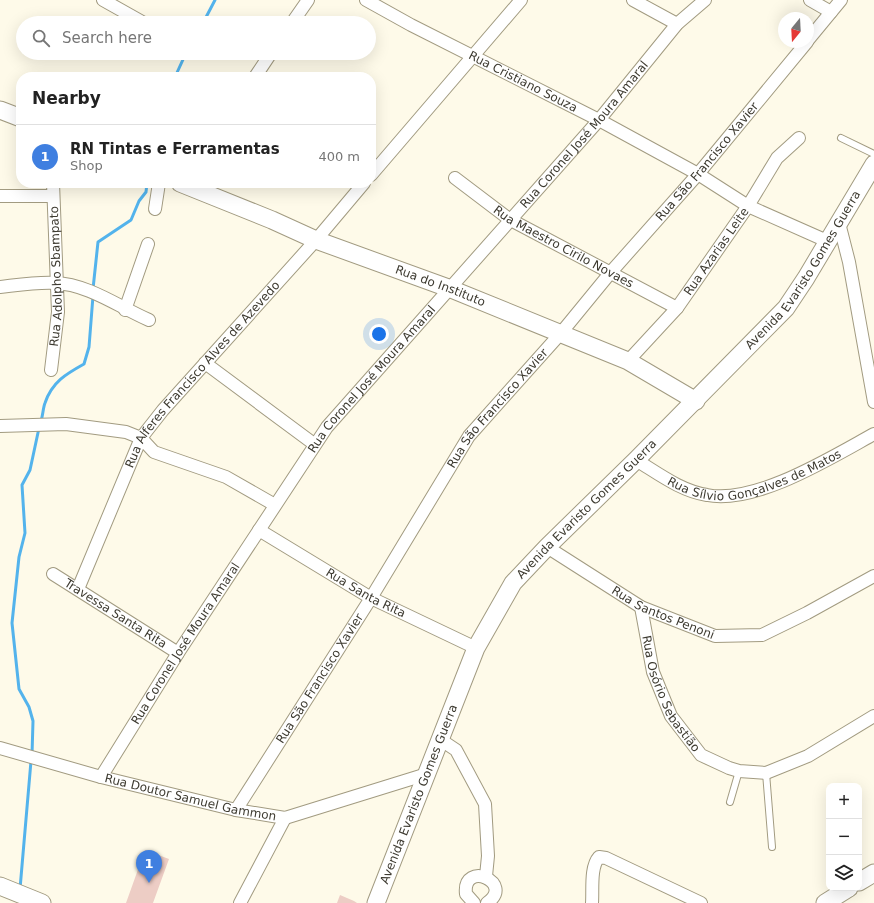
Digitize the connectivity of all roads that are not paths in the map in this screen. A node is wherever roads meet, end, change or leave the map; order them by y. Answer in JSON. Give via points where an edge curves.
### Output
{"nodes":[{"id":1,"x":308,"y":0,"type":"edge"},
{"id":2,"x":366,"y":0,"type":"edge"},
{"id":3,"x":521,"y":0,"type":"edge"},
{"id":4,"x":633,"y":0,"type":"edge"},
{"id":5,"x":705,"y":0,"type":"edge"},
{"id":6,"x":810,"y":0,"type":"edge"},
{"id":7,"x":841,"y":0,"type":"edge"},
{"id":8,"x":106,"y":1,"type":"edge"},
{"id":9,"x":831,"y":12,"type":"junction"},
{"id":10,"x":132,"y":16,"type":"edge"},
{"id":11,"x":297,"y":16,"type":"edge"},
{"id":12,"x":677,"y":24,"type":"junction"},
{"id":13,"x":814,"y":33,"type":"edge"},
{"id":14,"x":801,"y":48,"type":"edge"},
{"id":15,"x":471,"y":56,"type":"junction"},
{"id":16,"x":266,"y":60,"type":"edge"},
{"id":17,"x":258,"y":72,"type":"edge"},
{"id":18,"x":0,"y":110,"type":"edge"},
{"id":19,"x":16,"y":116,"type":"edge"},
{"id":20,"x":599,"y":120,"type":"junction"},
{"id":21,"x":799,"y":138,"type":"dead end"},
{"id":22,"x":840,"y":138,"type":"dead end"},
{"id":23,"x":874,"y":154,"type":"edge"},
{"id":24,"x":874,"y":164,"type":"edge"},
{"id":25,"x":376,"y":168,"type":"edge"},
{"id":26,"x":698,"y":174,"type":"junction"},
{"id":27,"x":454,"y":178,"type":"dead end"},
{"id":28,"x":53,"y":188,"type":"edge"},
{"id":29,"x":158,"y":188,"type":"edge"},
{"id":30,"x":194,"y":188,"type":"edge"},
{"id":31,"x":360,"y":188,"type":"edge"},
{"id":32,"x":0,"y":196,"type":"edge"},
{"id":33,"x":53,"y":196,"type":"junction"},
{"id":34,"x":748,"y":206,"type":"junction"},
{"id":35,"x":155,"y":209,"type":"dead end"},
{"id":36,"x":509,"y":220,"type":"junction"},
{"id":37,"x":839,"y":222,"type":"junction"},
{"id":38,"x":316,"y":240,"type":"junction"},
{"id":39,"x":827,"y":241,"type":"junction"},
{"id":40,"x":148,"y":244,"type":"dead end"},
{"id":41,"x":611,"y":272,"type":"junction"},
{"id":42,"x":55,"y":283,"type":"junction"},
{"id":43,"x":0,"y":287,"type":"edge"},
{"id":44,"x":450,"y":289,"type":"junction"},
{"id":45,"x":677,"y":308,"type":"junction"},
{"id":46,"x":125,"y":310,"type":"junction"},
{"id":47,"x":149,"y":320,"type":"dead end"},
{"id":48,"x":561,"y":333,"type":"junction"},
{"id":49,"x":628,"y":361,"type":"junction"},
{"id":50,"x":205,"y":363,"type":"junction"},
{"id":51,"x":51,"y":370,"type":"dead end"},
{"id":52,"x":696,"y":401,"type":"junction"},
{"id":53,"x":874,"y":402,"type":"edge"},
{"id":54,"x":0,"y":426,"type":"edge"},
{"id":55,"x":874,"y":434,"type":"edge"},
{"id":56,"x":141,"y":438,"type":"junction"},
{"id":57,"x":314,"y":444,"type":"junction"},
{"id":58,"x":636,"y":460,"type":"junction"},
{"id":59,"x":275,"y":505,"type":"junction"},
{"id":60,"x":259,"y":530,"type":"junction"},
{"id":61,"x":547,"y":547,"type":"junction"},
{"id":62,"x":53,"y":574,"type":"dead end"},
{"id":63,"x":874,"y":576,"type":"edge"},
{"id":64,"x":78,"y":589,"type":"junction"},
{"id":65,"x":371,"y":598,"type":"junction"},
{"id":66,"x":641,"y":607,"type":"junction"},
{"id":67,"x":476,"y":648,"type":"junction"},
{"id":68,"x":178,"y":653,"type":"junction"},
{"id":69,"x":874,"y":716,"type":"edge"},
{"id":70,"x":440,"y":740,"type":"junction"},
{"id":71,"x":0,"y":748,"type":"edge"},
{"id":72,"x":739,"y":771,"type":"junction"},
{"id":73,"x":766,"y":773,"type":"junction"},
{"id":74,"x":428,"y":774,"type":"junction"},
{"id":75,"x":101,"y":777,"type":"junction"},
{"id":76,"x":730,"y":802,"type":"dead end"},
{"id":77,"x":236,"y":810,"type":"junction"},
{"id":78,"x":285,"y":818,"type":"junction"},
{"id":79,"x":772,"y":846,"type":"dead end"},
{"id":80,"x":874,"y":873,"type":"edge"},
{"id":81,"x":486,"y":876,"type":"junction"},
{"id":82,"x":862,"y":880,"type":"edge"},
{"id":83,"x":0,"y":886,"type":"edge"},
{"id":84,"x":844,"y":891,"type":"edge"},
{"id":85,"x":42,"y":903,"type":"edge"},
{"id":86,"x":240,"y":903,"type":"edge"},
{"id":87,"x":376,"y":903,"type":"edge"},
{"id":88,"x":474,"y":903,"type":"edge"},
{"id":89,"x":487,"y":903,"type":"edge"},
{"id":90,"x":592,"y":903,"type":"edge"},
{"id":91,"x":701,"y":903,"type":"edge"},
{"id":92,"x":825,"y":903,"type":"edge"}],
"edges":[{"from":1,"to":11,"type":"street"},
{"from":2,"to":15,"type":"street","name":"Rua Cristiano Souza"},
{"from":3,"to":15,"type":"street"},
{"from":4,"to":12,"type":"street"},
{"from":5,"to":12,"type":"street","name":"Rua Coronel José Moura Amaral"},
{"from":6,"to":9,"type":"street"},
{"from":7,"to":9,"type":"street","name":"Rua São Francisco Xavier"},
{"from":8,"to":10,"type":"street"},
{"from":9,"to":13,"type":"street","name":"Rua São Francisco Xavier"},
{"from":12,"to":20,"type":"street","name":"Rua Coronel José Moura Amaral"},
{"from":14,"to":26,"type":"street","name":"Rua São Francisco Xavier"},
{"from":15,"to":20,"type":"street","name":"Rua Cristiano Souza"},
{"from":15,"to":25,"type":"street"},
{"from":16,"to":17,"type":"street"},
{"from":18,"to":19,"type":"main road"},
{"from":20,"to":26,"type":"street","name":"Rua Cristiano Souza"},
{"from":20,"to":36,"type":"street","name":"Rua Coronel José Moura Amaral"},
{"from":21,"to":34,"type":"street","name":"Rua Azarias Leite","via":[[777,158]]},
{"from":22,"to":23,"type":"lane"},
{"from":24,"to":37,"type":"main road","name":"Avenida Evaristo Gomes Guerra"},
{"from":26,"to":34,"type":"street","name":"Rua Cristiano Souza"},
{"from":26,"to":41,"type":"street","name":"Rua São Francisco Xavier"},
{"from":27,"to":36,"type":"street","name":"Rua Maestro Cirilo Novaes"},
{"from":28,"to":33,"type":"street","name":"Rua Adolpho Sbampato"},
{"from":29,"to":35,"type":"street"},
{"from":30,"to":38,"type":"main road","name":"Rua do Instituto"},
{"from":31,"to":38,"type":"street","name":"Rua Alferes Francisco Alves de Azevedo"},
{"from":32,"to":33,"type":"street"},
{"from":33,"to":42,"type":"street","name":"Rua Adolpho Sbampato"},
{"from":34,"to":39,"type":"street","name":"Rua Cristiano Souza"},
{"from":34,"to":45,"type":"street","name":"Rua Azarias Leite"},
{"from":36,"to":41,"type":"street","name":"Rua Maestro Cirilo Novaes"},
{"from":36,"to":44,"type":"street","name":"Rua Coronel José Moura Amaral"},
{"from":37,"to":39,"type":"main road","name":"Avenida Evaristo Gomes Guerra"},
{"from":37,"to":53,"type":"street","via":[[849,262]]},
{"from":38,"to":44,"type":"main road","name":"Rua do Instituto"},
{"from":38,"to":50,"type":"street","name":"Rua Alferes Francisco Alves de Azevedo"},
{"from":39,"to":52,"type":"main road","name":"Avenida Evaristo Gomes Guerra","via":[[786,308]]},
{"from":40,"to":46,"type":"street"},
{"from":41,"to":45,"type":"street","name":"Rua Maestro Cirilo Novaes"},
{"from":41,"to":48,"type":"street","name":"Rua São Francisco Xavier"},
{"from":42,"to":43,"type":"street"},
{"from":42,"to":46,"type":"street","via":[[88,291]]},
{"from":42,"to":51,"type":"street","name":"Rua Adolpho Sbampato","via":[[58,312]]},
{"from":44,"to":48,"type":"main road","name":"Rua do Instituto"},
{"from":44,"to":57,"type":"street","name":"Rua Coronel José Moura Amaral"},
{"from":45,"to":49,"type":"street","name":"Rua Azarias Leite"},
{"from":46,"to":47,"type":"street"},
{"from":48,"to":49,"type":"main road","name":"Rua do Instituto"},
{"from":48,"to":65,"type":"street","name":"Rua São Francisco Xavier","via":[[469,436]]},
{"from":49,"to":52,"type":"main road","name":"Rua do Instituto"},
{"from":50,"to":56,"type":"street","name":"Rua Alferes Francisco Alves de Azevedo"},
{"from":50,"to":57,"type":"street"},
{"from":52,"to":58,"type":"main road","name":"Avenida Evaristo Gomes Guerra"},
{"from":54,"to":56,"type":"street","via":[[66,424],[116,430]]},
{"from":55,"to":58,"type":"street","name":"Rua Sílvio Gonçalves de Matos","via":[[791,478],[742,494],[708,496],[685,489]]},
{"from":56,"to":59,"type":"street","via":[[154,452],[226,477]]},
{"from":56,"to":64,"type":"street","name":"Rua Alferes Francisco Alves de Azevedo"},
{"from":57,"to":59,"type":"street","name":"Rua Coronel José Moura Amaral"},
{"from":58,"to":61,"type":"main road","name":"Avenida Evaristo Gomes Guerra"},
{"from":59,"to":60,"type":"street","name":"Rua Coronel José Moura Amaral"},
{"from":60,"to":65,"type":"street","name":"Rua Santa Rita"},
{"from":60,"to":68,"type":"street","name":"Rua Coronel José Moura Amaral"},
{"from":61,"to":66,"type":"street","name":"Rua Santos Penoni"},
{"from":61,"to":67,"type":"main road","name":"Avenida Evaristo Gomes Guerra","via":[[513,583]]},
{"from":62,"to":64,"type":"street","name":"Travessa Santa Rita"},
{"from":63,"to":66,"type":"street","name":"Rua Santos Penoni","via":[[762,635],[715,636]]},
{"from":64,"to":68,"type":"street","name":"Travessa Santa Rita"},
{"from":65,"to":67,"type":"street","name":"Rua Santa Rita"},
{"from":65,"to":77,"type":"street","name":"Rua São Francisco Xavier"},
{"from":66,"to":72,"type":"street","name":"Rua Osório Sebastião","via":[[653,672],[671,716],[701,755]]},
{"from":67,"to":70,"type":"main road","name":"Avenida Evaristo Gomes Guerra"},
{"from":68,"to":75,"type":"street","name":"Rua Coronel José Moura Amaral"},
{"from":69,"to":73,"type":"street","name":"Rua Osório Sebastião","via":[[808,756]]},
{"from":70,"to":74,"type":"main road","name":"Avenida Evaristo Gomes Guerra"},
{"from":70,"to":81,"type":"street","via":[[456,750],[485,804],[488,856]]},
{"from":71,"to":75,"type":"street","name":"Rua Doutor Samuel Gammon"},
{"from":72,"to":73,"type":"street","name":"Rua Osório Sebastião"},
{"from":72,"to":76,"type":"lane"},
{"from":73,"to":79,"type":"lane"},
{"from":74,"to":78,"type":"street","name":"Rua Doutor Samuel Gammon"},
{"from":74,"to":87,"type":"main road","name":"Avenida Evaristo Gomes Guerra"},
{"from":75,"to":77,"type":"street","name":"Rua Doutor Samuel Gammon"},
{"from":77,"to":78,"type":"street","name":"Rua Doutor Samuel Gammon"},
{"from":78,"to":86,"type":"street"},
{"from":80,"to":82,"type":"main road"},
{"from":81,"to":88,"type":"street","via":[[472,878],[466,885],[466,894]]},
{"from":81,"to":89,"type":"street","via":[[493,882],[495,891],[492,900]]},
{"from":83,"to":85,"type":"main road"},
{"from":84,"to":92,"type":"main road"},
{"from":90,"to":91,"type":"street","via":[[594,869],[600,857]]}]}
